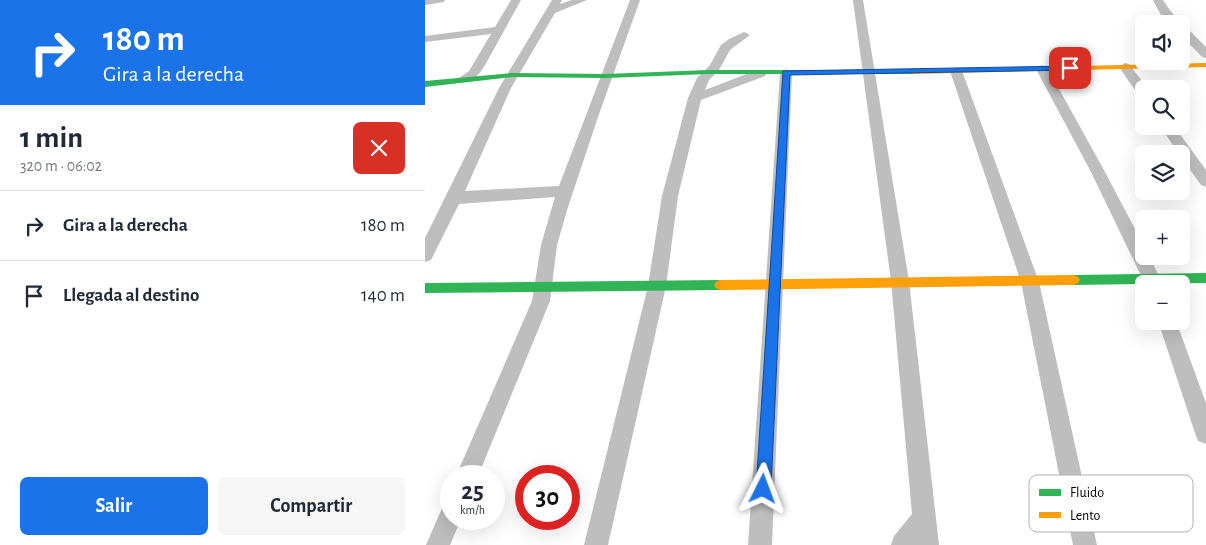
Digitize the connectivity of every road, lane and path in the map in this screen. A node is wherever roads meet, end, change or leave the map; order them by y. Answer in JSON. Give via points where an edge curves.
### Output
{"nodes":[{"id":1,"x":440,"y":0,"type":"edge"},
{"id":2,"x":516,"y":0,"type":"edge"},
{"id":3,"x":582,"y":0,"type":"edge"},
{"id":4,"x":635,"y":0,"type":"edge"},
{"id":5,"x":858,"y":0,"type":"edge"},
{"id":6,"x":1158,"y":0,"type":"edge"},
{"id":7,"x":425,"y":2,"type":"edge"},
{"id":8,"x":554,"y":5,"type":"edge"},
{"id":9,"x":1166,"y":15,"type":"edge"},
{"id":10,"x":498,"y":30,"type":"junction"},
{"id":11,"x":744,"y":36,"type":"dead end"},
{"id":12,"x":1190,"y":37,"type":"edge"},
{"id":13,"x":425,"y":39,"type":"edge"},
{"id":14,"x":1206,"y":54,"type":"edge"},
{"id":15,"x":1206,"y":65,"type":"edge"},
{"id":16,"x":1125,"y":67,"type":"junction"},
{"id":17,"x":1042,"y":69,"type":"junction"},
{"id":18,"x":956,"y":71,"type":"junction"},
{"id":19,"x":708,"y":72,"type":"junction"},
{"id":20,"x":761,"y":73,"type":"junction"},
{"id":21,"x":786,"y":73,"type":"junction"},
{"id":22,"x":870,"y":73,"type":"junction"},
{"id":23,"x":511,"y":75,"type":"junction"},
{"id":24,"x":607,"y":76,"type":"junction"},
{"id":25,"x":465,"y":78,"type":"junction"},
{"id":26,"x":1135,"y":81,"type":"edge"},
{"id":27,"x":425,"y":84,"type":"edge"},
{"id":28,"x":695,"y":98,"type":"junction"},
{"id":29,"x":1173,"y":135,"type":"edge"},
{"id":30,"x":1206,"y":181,"type":"edge"},
{"id":31,"x":566,"y":190,"type":"junction"},
{"id":32,"x":454,"y":198,"type":"junction"},
{"id":33,"x":425,"y":255,"type":"edge"},
{"id":34,"x":1150,"y":275,"type":"edge"},
{"id":35,"x":1206,"y":278,"type":"edge"},
{"id":36,"x":1190,"y":279,"type":"edge"},
{"id":37,"x":900,"y":281,"type":"junction"},
{"id":38,"x":1030,"y":282,"type":"junction"},
{"id":39,"x":1135,"y":282,"type":"edge"},
{"id":40,"x":774,"y":283,"type":"junction"},
{"id":41,"x":544,"y":286,"type":"junction"},
{"id":42,"x":657,"y":286,"type":"junction"},
{"id":43,"x":425,"y":288,"type":"edge"},
{"id":44,"x":1170,"y":330,"type":"edge"},
{"id":45,"x":1206,"y":433,"type":"edge"},
{"id":46,"x":472,"y":465,"type":"edge"},
{"id":47,"x":1070,"y":475,"type":"edge"},
{"id":48,"x":923,"y":519,"type":"junction"},
{"id":49,"x":444,"y":530,"type":"edge"},
{"id":50,"x":1082,"y":532,"type":"edge"},
{"id":51,"x":438,"y":545,"type":"edge"},
{"id":52,"x":596,"y":545,"type":"edge"},
{"id":53,"x":760,"y":545,"type":"edge"},
{"id":54,"x":903,"y":545,"type":"edge"},
{"id":55,"x":927,"y":545,"type":"edge"},
{"id":56,"x":1085,"y":545,"type":"edge"}],
"edges":[{"from":1,"to":7,"type":"street"},
{"from":2,"to":10,"type":"street"},
{"from":3,"to":8,"type":"street"},
{"from":4,"to":24,"type":"street"},
{"from":5,"to":22,"type":"street"},
{"from":6,"to":9,"type":"street"},
{"from":8,"to":23,"type":"street"},
{"from":10,"to":13,"type":"street"},
{"from":10,"to":25,"type":"street","via":[[478,67]]},
{"from":11,"to":19,"type":"street","via":[[725,48],[715,67]]},
{"from":12,"to":14,"type":"street"},
{"from":15,"to":16,"type":"street"},
{"from":16,"to":17,"type":"street"},
{"from":16,"to":26,"type":"street"},
{"from":17,"to":18,"type":"street"},
{"from":17,"to":34,"type":"street"},
{"from":18,"to":22,"type":"street"},
{"from":18,"to":38,"type":"street"},
{"from":19,"to":20,"type":"street"},
{"from":19,"to":24,"type":"street"},
{"from":19,"to":28,"type":"street"},
{"from":20,"to":21,"type":"street"},
{"from":20,"to":28,"type":"street"},
{"from":21,"to":22,"type":"street"},
{"from":21,"to":40,"type":"street"},
{"from":22,"to":37,"type":"street"},
{"from":23,"to":24,"type":"street"},
{"from":23,"to":25,"type":"street"},
{"from":23,"to":32,"type":"street"},
{"from":24,"to":31,"type":"street"},
{"from":25,"to":27,"type":"street"},
{"from":28,"to":42,"type":"street","via":[[670,196]]},
{"from":29,"to":30,"type":"street"},
{"from":31,"to":32,"type":"street"},
{"from":31,"to":41,"type":"street","via":[[546,259]]},
{"from":32,"to":33,"type":"street"},
{"from":35,"to":36,"type":"street"},
{"from":37,"to":38,"type":"street"},
{"from":37,"to":40,"type":"street"},
{"from":37,"to":48,"type":"street"},
{"from":38,"to":39,"type":"street"},
{"from":38,"to":47,"type":"street"},
{"from":40,"to":42,"type":"street"},
{"from":40,"to":53,"type":"street"},
{"from":41,"to":42,"type":"street"},
{"from":41,"to":43,"type":"street"},
{"from":41,"to":46,"type":"street"},
{"from":42,"to":52,"type":"street"},
{"from":44,"to":45,"type":"street"},
{"from":48,"to":54,"type":"street"},
{"from":48,"to":55,"type":"street"},
{"from":49,"to":51,"type":"street"},
{"from":50,"to":56,"type":"street"}]}
